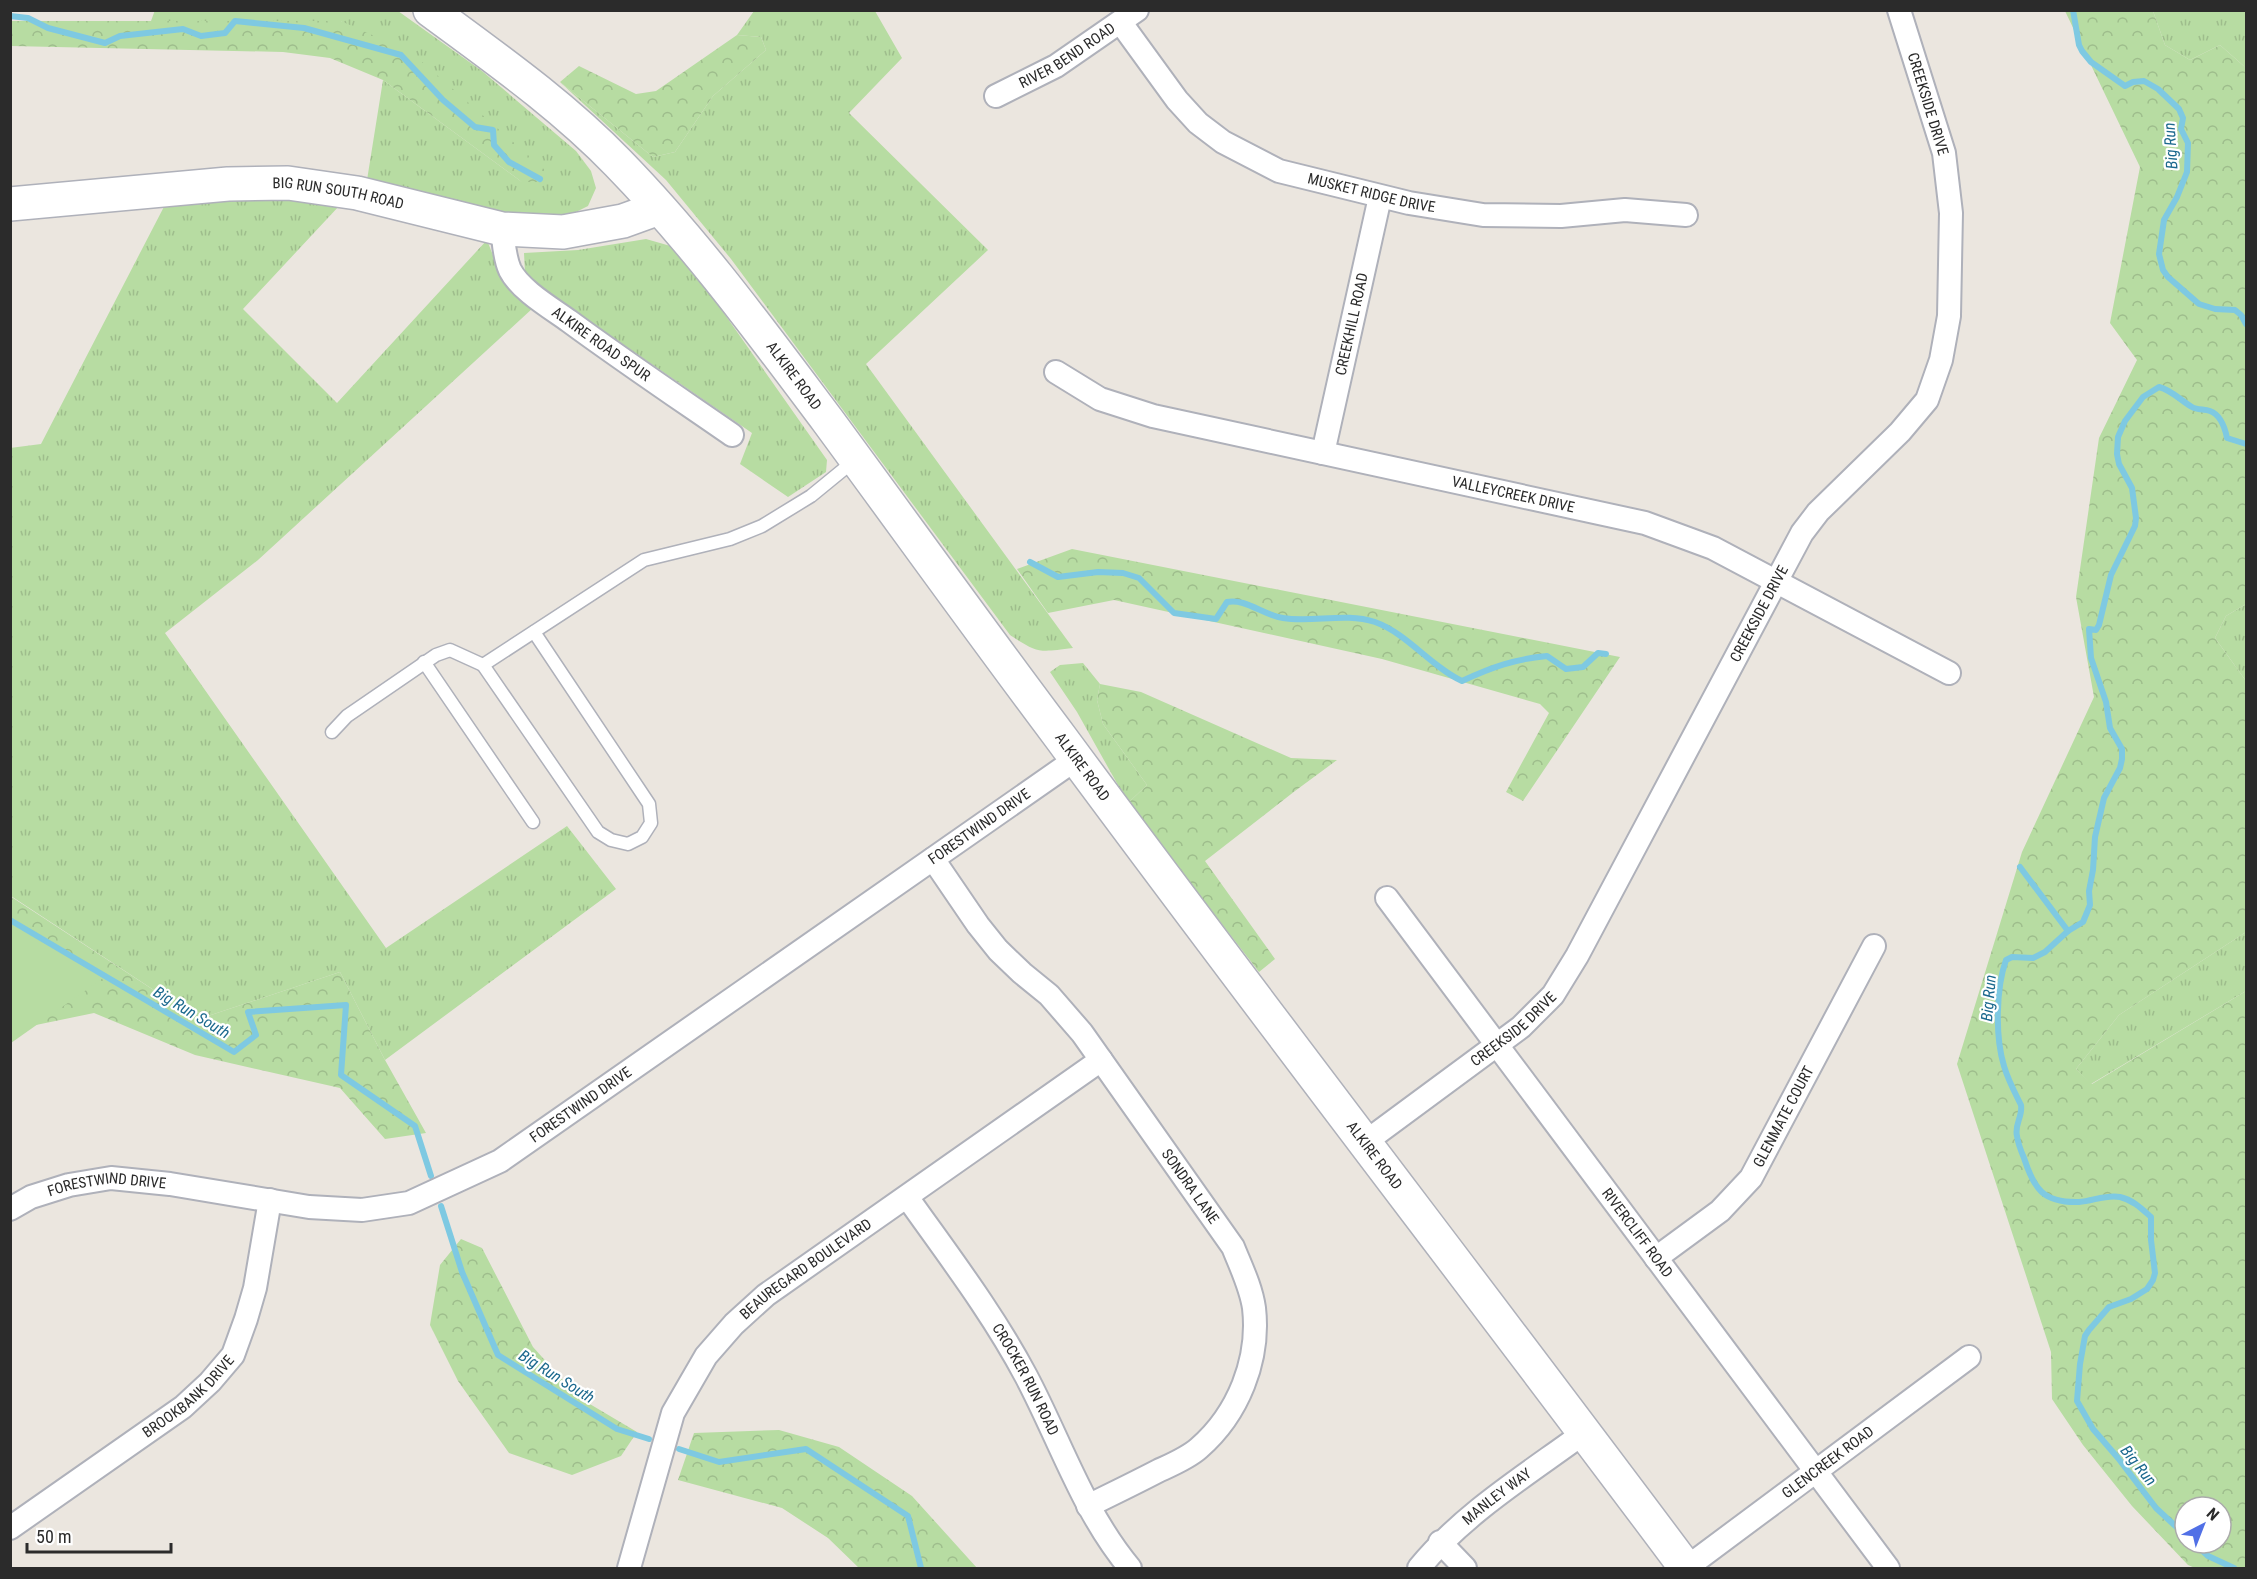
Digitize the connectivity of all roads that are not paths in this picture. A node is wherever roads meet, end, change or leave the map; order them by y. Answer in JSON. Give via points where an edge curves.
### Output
{"nodes":[{"id":1,"x":430,"y":10,"type":"edge"},
{"id":2,"x":1899,"y":10,"type":"edge"},
{"id":3,"x":1129,"y":17,"type":"edge"},
{"id":4,"x":996,"y":96,"type":"dead end"},
{"id":5,"x":1380,"y":196,"type":"junction"},
{"id":6,"x":10,"y":204,"type":"edge"},
{"id":7,"x":659,"y":208,"type":"junction"},
{"id":8,"x":1686,"y":215,"type":"dead end"},
{"id":9,"x":502,"y":229,"type":"junction"},
{"id":10,"x":1056,"y":372,"type":"dead end"},
{"id":11,"x":732,"y":435,"type":"dead end"},
{"id":12,"x":1323,"y":453,"type":"junction"},
{"id":13,"x":855,"y":459,"type":"junction"},
{"id":14,"x":1775,"y":581,"type":"junction"},
{"id":15,"x":534,"y":633,"type":"junction"},
{"id":16,"x":424,"y":662,"type":"junction"},
{"id":17,"x":483,"y":665,"type":"junction"},
{"id":18,"x":1949,"y":674,"type":"dead end"},
{"id":19,"x":332,"y":732,"type":"dead end"},
{"id":20,"x":1076,"y":759,"type":"junction"},
{"id":21,"x":533,"y":822,"type":"dead end"},
{"id":22,"x":933,"y":859,"type":"junction"},
{"id":23,"x":1387,"y":898,"type":"dead end"},
{"id":24,"x":1874,"y":946,"type":"dead end"},
{"id":25,"x":1497,"y":1044,"type":"junction"},
{"id":26,"x":1101,"y":1060,"type":"junction"},
{"id":27,"x":1364,"y":1143,"type":"junction"},
{"id":28,"x":907,"y":1197,"type":"junction"},
{"id":29,"x":270,"y":1200,"type":"junction"},
{"id":30,"x":10,"y":1209,"type":"edge"},
{"id":31,"x":1656,"y":1258,"type":"junction"},
{"id":32,"x":1969,"y":1357,"type":"dead end"},
{"id":33,"x":1584,"y":1432,"type":"junction"},
{"id":34,"x":1816,"y":1473,"type":"junction"},
{"id":35,"x":1088,"y":1506,"type":"junction"},
{"id":36,"x":10,"y":1528,"type":"edge"},
{"id":37,"x":1440,"y":1542,"type":"junction"},
{"id":38,"x":1686,"y":1568,"type":"edge"},
{"id":39,"x":629,"y":1569,"type":"edge"},
{"id":40,"x":1130,"y":1569,"type":"edge"},
{"id":41,"x":1419,"y":1569,"type":"edge"},
{"id":42,"x":1465,"y":1569,"type":"edge"},
{"id":43,"x":1888,"y":1569,"type":"edge"}],
"edges":[{"from":1,"to":7,"type":"main road","name":"ALKIRE ROAD","via":[[551,101],[618,163]]},
{"from":2,"to":14,"type":"street","name":"CREEKSIDE DRIVE","via":[[1944,153],[1951,224],[1949,316],[1941,360],[1927,400],[1818,512]]},
{"from":3,"to":4,"type":"street","name":"RIVER BEND ROAD","via":[[1056,66]]},
{"from":3,"to":5,"type":"street","name":"MUSKET RIDGE DRIVE","via":[[1177,100],[1223,142],[1279,171]]},
{"from":5,"to":8,"type":"street","name":"MUSKET RIDGE DRIVE","via":[[1483,215],[1562,216],[1625,210]]},
{"from":5,"to":12,"type":"street","name":"CREEKHILL ROAD"},
{"from":6,"to":9,"type":"main road","name":"BIG RUN SOUTH ROAD","via":[[228,184],[288,183],[357,193]]},
{"from":7,"to":9,"type":"main road","name":"BIG RUN SOUTH ROAD","via":[[623,221],[563,232]]},
{"from":7,"to":13,"type":"main road","name":"ALKIRE ROAD","via":[[746,311]]},
{"from":9,"to":11,"type":"street","name":"ALKIRE ROAD SPUR","via":[[510,270],[518,281],[611,352]]},
{"from":10,"to":12,"type":"street","name":"VALLEYCREEK DRIVE","via":[[1100,399],[1153,416]]},
{"from":12,"to":14,"type":"street","name":"VALLEYCREEK DRIVE","via":[[1645,523],[1713,548]]},
{"from":13,"to":15,"type":"lane","via":[[811,496],[762,526],[730,539],[644,560]]},
{"from":13,"to":20,"type":"main road","name":"ALKIRE ROAD"},
{"from":14,"to":18,"type":"street","name":"VALLEYCREEK DRIVE"},
{"from":14,"to":25,"type":"street","name":"CREEKSIDE DRIVE","via":[[1561,983],[1521,1027]]},
{"from":15,"to":17,"type":"lane"},
{"from":15,"to":17,"type":"lane","via":[[649,804],[651,823],[642,837],[628,844],[598,832]]},
{"from":16,"to":17,"type":"lane","via":[[450,650]]},
{"from":16,"to":19,"type":"lane","via":[[347,716]]},
{"from":16,"to":21,"type":"lane"},
{"from":20,"to":22,"type":"street","name":"FORESTWIND DRIVE"},
{"from":20,"to":27,"type":"main road","name":"ALKIRE ROAD"},
{"from":22,"to":26,"type":"street","name":"SONDRA LANE","via":[[992,942],[1049,995]]},
{"from":22,"to":29,"type":"street","name":"FORESTWIND DRIVE","via":[[500,1161],[409,1203],[362,1210]]},
{"from":23,"to":25,"type":"street","name":"RIVERCLIFF ROAD"},
{"from":24,"to":31,"type":"street","name":"GLENMATE COURT","via":[[1751,1178],[1720,1211]]},
{"from":25,"to":27,"type":"street","name":"CREEKSIDE DRIVE"},
{"from":25,"to":31,"type":"street","name":"RIVERCLIFF ROAD"},
{"from":26,"to":28,"type":"street","name":"BEAUREGARD BOULEVARD"},
{"from":26,"to":35,"type":"street","name":"SONDRA LANE","via":[[1233,1248],[1254,1307],[1254,1338],[1249,1371],[1237,1400],[1198,1449]]},
{"from":27,"to":33,"type":"main road","name":"ALKIRE ROAD"},
{"from":28,"to":35,"type":"street","name":"CROCKER RUN ROAD","via":[[994,1319]]},
{"from":28,"to":39,"type":"street","name":"BEAUREGARD BOULEVARD","via":[[766,1295],[706,1356],[673,1413]]},
{"from":29,"to":30,"type":"street","name":"FORESTWIND DRIVE","via":[[111,1178],[69,1185],[31,1197]]},
{"from":29,"to":36,"type":"street","name":"BROOKBANK DRIVE","via":[[255,1288],[233,1355],[183,1407]]},
{"from":31,"to":34,"type":"street","name":"RIVERCLIFF ROAD"},
{"from":32,"to":34,"type":"street","name":"GLENCREEK ROAD"},
{"from":33,"to":37,"type":"street","name":"MANLEY WAY"},
{"from":33,"to":38,"type":"main road","name":"ALKIRE ROAD"},
{"from":34,"to":38,"type":"street","name":"GLENCREEK ROAD"},
{"from":34,"to":43,"type":"street","name":"RIVERCLIFF ROAD"},
{"from":35,"to":40,"type":"street","name":"CROCKER RUN ROAD"},
{"from":37,"to":41,"type":"street","name":"MANLEY WAY"},
{"from":37,"to":42,"type":"street"}]}
